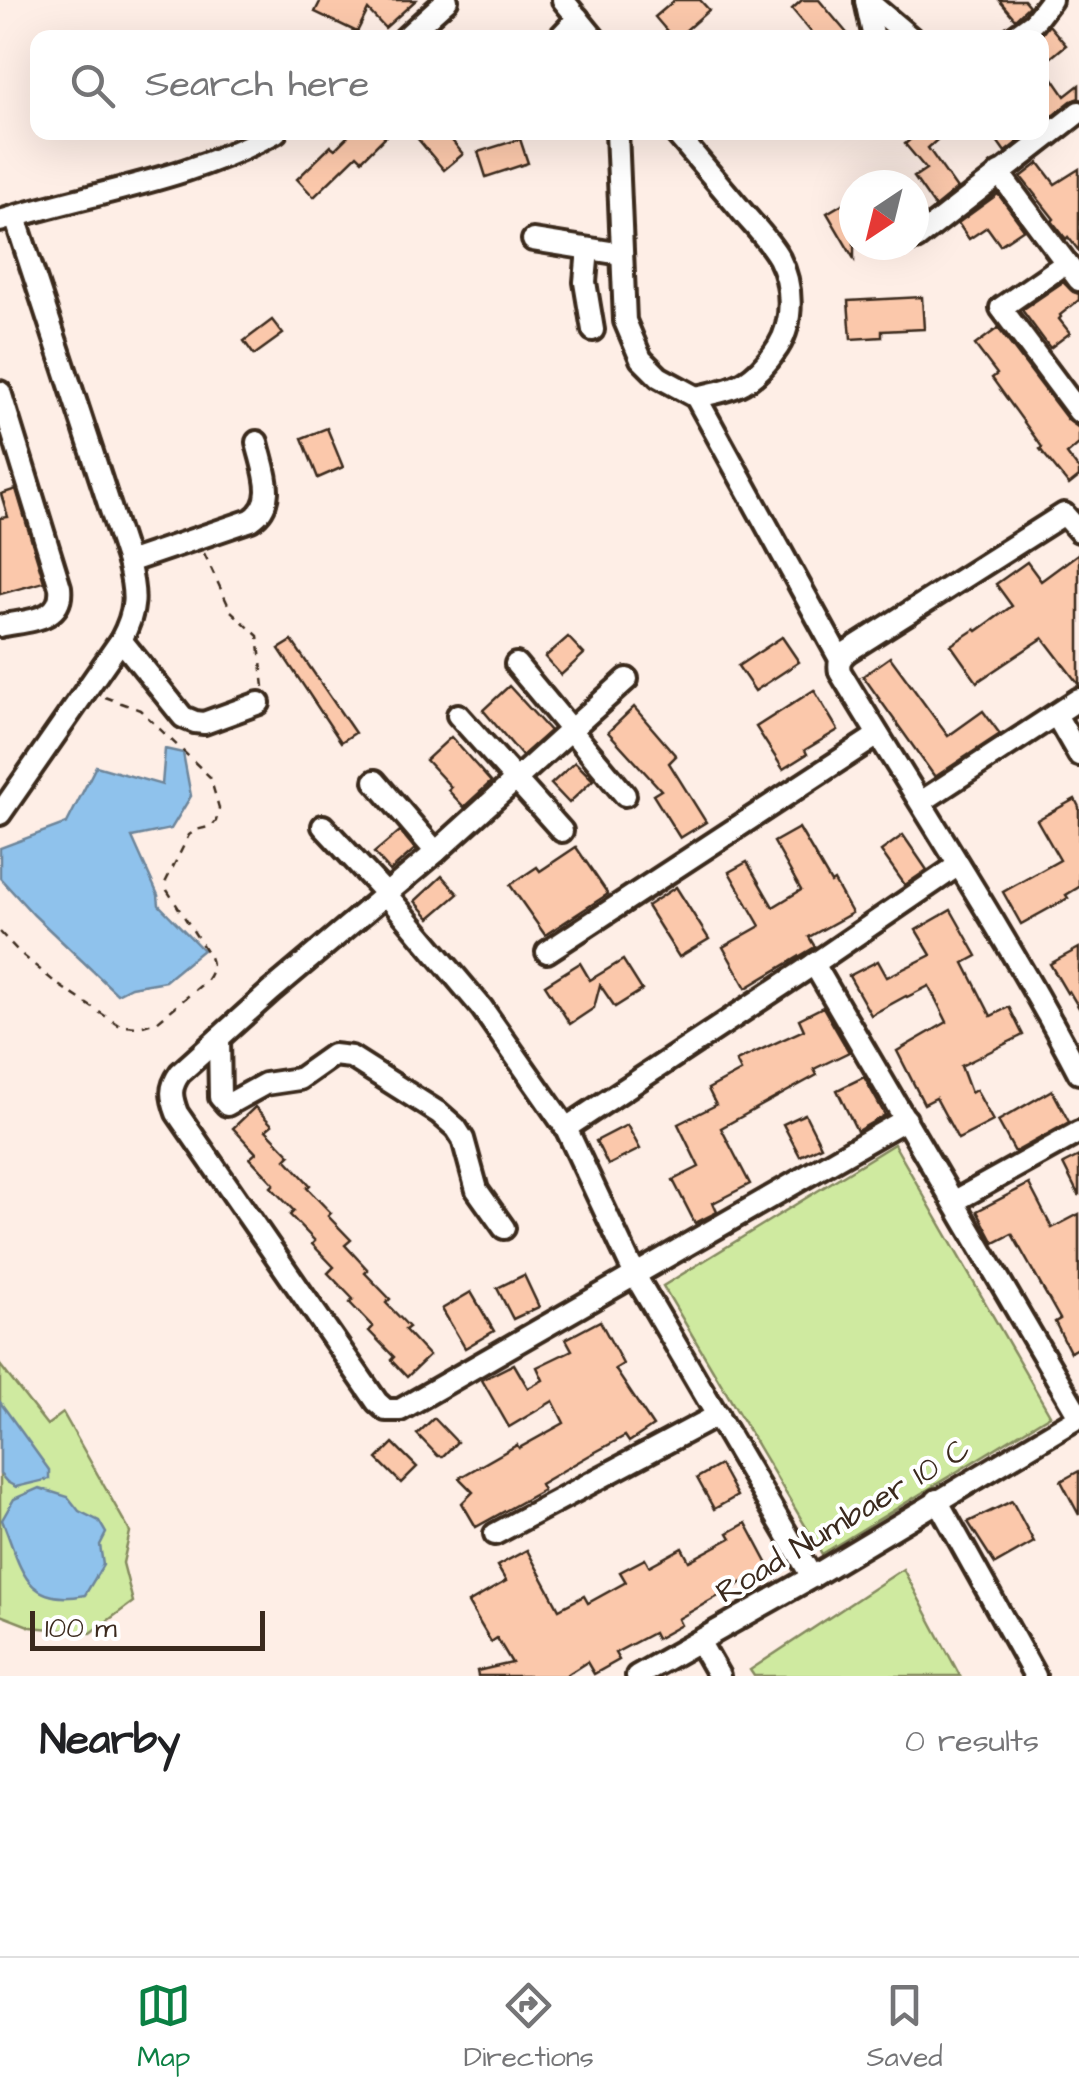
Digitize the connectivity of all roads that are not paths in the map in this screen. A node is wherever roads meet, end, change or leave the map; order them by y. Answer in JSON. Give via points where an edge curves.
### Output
{"nodes":[{"id":1,"x":447,"y":0,"type":"edge"},
{"id":2,"x":563,"y":0,"type":"edge"},
{"id":3,"x":866,"y":0,"type":"edge"},
{"id":4,"x":1052,"y":0,"type":"edge"},
{"id":5,"x":578,"y":18,"type":"junction"},
{"id":6,"x":414,"y":30,"type":"edge"},
{"id":7,"x":566,"y":30,"type":"edge"},
{"id":8,"x":588,"y":30,"type":"edge"},
{"id":9,"x":872,"y":30,"type":"edge"},
{"id":10,"x":902,"y":30,"type":"edge"},
{"id":11,"x":1023,"y":30,"type":"edge"},
{"id":12,"x":1079,"y":112,"type":"edge"},
{"id":13,"x":1049,"y":135,"type":"edge"},
{"id":14,"x":260,"y":140,"type":"edge"},
{"id":15,"x":618,"y":140,"type":"edge"},
{"id":16,"x":682,"y":140,"type":"edge"},
{"id":17,"x":1042,"y":140,"type":"edge"},
{"id":18,"x":999,"y":173,"type":"junction"},
{"id":19,"x":8,"y":219,"type":"edge"},
{"id":20,"x":929,"y":229,"type":"edge"},
{"id":21,"x":533,"y":240,"type":"dead end"},
{"id":22,"x":588,"y":249,"type":"junction"},
{"id":23,"x":622,"y":254,"type":"junction"},
{"id":24,"x":1072,"y":272,"type":"edge"},
{"id":25,"x":592,"y":330,"type":"dead end"},
{"id":26,"x":0,"y":392,"type":"edge"},
{"id":27,"x":696,"y":397,"type":"junction"},
{"id":28,"x":1079,"y":412,"type":"edge"},
{"id":29,"x":256,"y":442,"type":"dead end"},
{"id":30,"x":1079,"y":531,"type":"edge"},
{"id":31,"x":128,"y":562,"type":"junction"},
{"id":32,"x":0,"y":626,"type":"edge"},
{"id":33,"x":121,"y":640,"type":"junction"},
{"id":34,"x":840,"y":659,"type":"junction"},
{"id":35,"x":516,"y":664,"type":"dead end"},
{"id":36,"x":627,"y":679,"type":"dead end"},
{"id":37,"x":1079,"y":699,"type":"edge"},
{"id":38,"x":259,"y":703,"type":"road end"},
{"id":39,"x":458,"y":714,"type":"dead end"},
{"id":40,"x":1056,"y":715,"type":"junction"},
{"id":41,"x":571,"y":730,"type":"junction"},
{"id":42,"x":878,"y":735,"type":"junction"},
{"id":43,"x":1079,"y":755,"type":"edge"},
{"id":44,"x":516,"y":777,"type":"junction"},
{"id":45,"x":375,"y":781,"type":"dead end"},
{"id":46,"x":624,"y":794,"type":"dead end"},
{"id":47,"x":921,"y":802,"type":"junction"},
{"id":48,"x":0,"y":814,"type":"edge"},
{"id":49,"x":324,"y":826,"type":"dead end"},
{"id":50,"x":562,"y":830,"type":"dead end"},
{"id":51,"x":436,"y":852,"type":"junction"},
{"id":52,"x":958,"y":866,"type":"junction"},
{"id":53,"x":386,"y":894,"type":"junction"},
{"id":54,"x":547,"y":952,"type":"dead end"},
{"id":55,"x":814,"y":964,"type":"junction"},
{"id":56,"x":220,"y":1038,"type":"junction"},
{"id":57,"x":1077,"y":1062,"type":"edge"},
{"id":58,"x":906,"y":1119,"type":"junction"},
{"id":59,"x":561,"y":1121,"type":"junction"},
{"id":60,"x":1079,"y":1132,"type":"edge"},
{"id":61,"x":955,"y":1201,"type":"junction"},
{"id":62,"x":504,"y":1228,"type":"dead end"},
{"id":63,"x":636,"y":1277,"type":"junction"},
{"id":64,"x":718,"y":1415,"type":"junction"},
{"id":65,"x":1079,"y":1416,"type":"edge"},
{"id":66,"x":937,"y":1500,"type":"junction"},
{"id":67,"x":495,"y":1534,"type":"dead end"},
{"id":68,"x":812,"y":1577,"type":"junction"},
{"id":69,"x":699,"y":1641,"type":"junction"},
{"id":70,"x":637,"y":1676,"type":"edge"},
{"id":71,"x":720,"y":1676,"type":"edge"},
{"id":72,"x":1035,"y":1676,"type":"edge"}],
"edges":[{"from":1,"to":6,"type":"street"},
{"from":2,"to":5,"type":"street"},
{"from":3,"to":9,"type":"street"},
{"from":3,"to":10,"type":"street"},
{"from":4,"to":11,"type":"street"},
{"from":5,"to":7,"type":"street"},
{"from":5,"to":8,"type":"street"},
{"from":12,"to":13,"type":"street"},
{"from":14,"to":19,"type":"street","via":[[184,173]]},
{"from":15,"to":23,"type":"street"},
{"from":16,"to":27,"type":"street","via":[[780,259],[790,313],[783,338],[750,380]]},
{"from":17,"to":18,"type":"street"},
{"from":18,"to":20,"type":"street"},
{"from":18,"to":24,"type":"street"},
{"from":19,"to":31,"type":"street"},
{"from":21,"to":22,"type":"street"},
{"from":22,"to":23,"type":"street"},
{"from":22,"to":25,"type":"street"},
{"from":23,"to":27,"type":"street","via":[[632,342],[659,378]]},
{"from":24,"to":28,"type":"street","via":[[1001,308]]},
{"from":26,"to":32,"type":"street","via":[[61,596],[47,616]]},
{"from":27,"to":34,"type":"street"},
{"from":29,"to":31,"type":"street","via":[[268,491],[261,513]]},
{"from":30,"to":34,"type":"street","via":[[1064,514]]},
{"from":31,"to":33,"type":"street","via":[[135,603]]},
{"from":33,"to":38,"type":"street","via":[[183,717],[214,721]]},
{"from":33,"to":48,"type":"street"},
{"from":34,"to":42,"type":"street","via":[[840,672]]},
{"from":35,"to":41,"type":"street"},
{"from":36,"to":41,"type":"street"},
{"from":37,"to":40,"type":"street"},
{"from":39,"to":44,"type":"street"},
{"from":40,"to":43,"type":"street"},
{"from":40,"to":47,"type":"street"},
{"from":41,"to":44,"type":"street"},
{"from":41,"to":46,"type":"street"},
{"from":42,"to":47,"type":"street"},
{"from":42,"to":54,"type":"street"},
{"from":44,"to":50,"type":"street"},
{"from":44,"to":51,"type":"street"},
{"from":45,"to":51,"type":"street"},
{"from":47,"to":52,"type":"street"},
{"from":49,"to":53,"type":"street"},
{"from":51,"to":53,"type":"street"},
{"from":52,"to":55,"type":"street"},
{"from":52,"to":57,"type":"street"},
{"from":53,"to":56,"type":"street"},
{"from":53,"to":59,"type":"street","via":[[482,1008]]},
{"from":55,"to":58,"type":"street"},
{"from":55,"to":59,"type":"street"},
{"from":56,"to":62,"type":"street","via":[[220,1098],[228,1105],[265,1084],[299,1079],[340,1054],[438,1113],[463,1139],[477,1190]]},
{"from":56,"to":63,"type":"street","via":[[176,1078],[171,1097],[177,1114],[386,1410],[400,1410]]},
{"from":58,"to":61,"type":"street"},
{"from":58,"to":63,"type":"street"},
{"from":59,"to":63,"type":"street"},
{"from":60,"to":61,"type":"street"},
{"from":61,"to":65,"type":"street"},
{"from":63,"to":64,"type":"street"},
{"from":64,"to":67,"type":"street"},
{"from":64,"to":68,"type":"street"},
{"from":65,"to":66,"type":"street","name":"Road Numbaer 10 C"},
{"from":66,"to":68,"type":"street","name":"Road Numbaer 10 C"},
{"from":66,"to":72,"type":"street"},
{"from":68,"to":69,"type":"street","name":"Road Numbaer 10 C"},
{"from":69,"to":70,"type":"street","name":"Road Numbaer 10 C"},
{"from":69,"to":71,"type":"street"}]}
